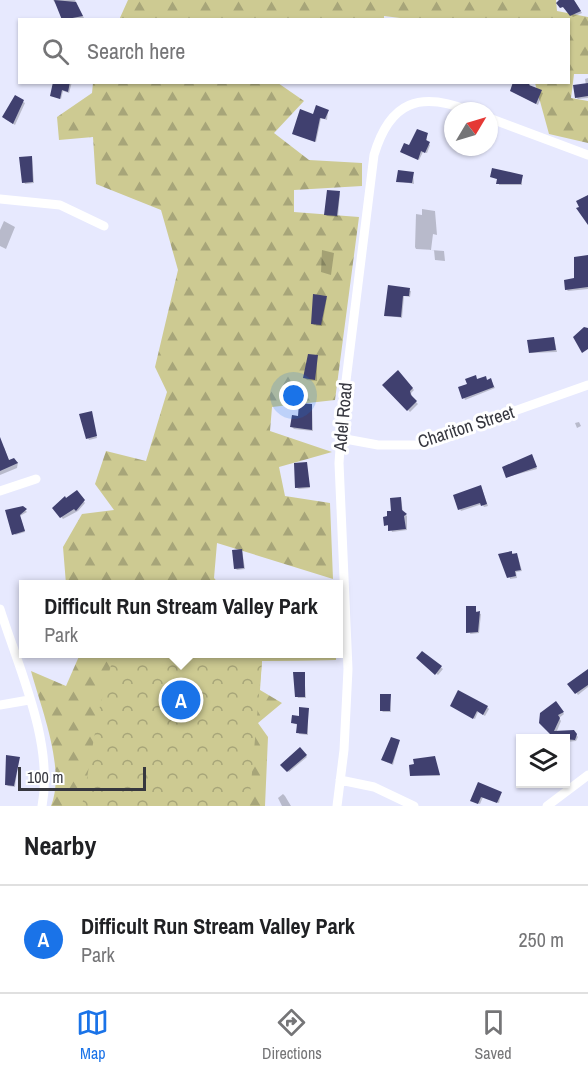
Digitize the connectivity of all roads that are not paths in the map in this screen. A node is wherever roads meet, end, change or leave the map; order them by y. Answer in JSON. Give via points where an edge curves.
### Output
{"nodes":[{"id":1,"x":444,"y":102,"type":"edge"},
{"id":2,"x":498,"y":121,"type":"edge"},
{"id":3,"x":588,"y":155,"type":"edge"},
{"id":4,"x":0,"y":199,"type":"edge"},
{"id":5,"x":104,"y":226,"type":"dead end"},
{"id":6,"x":588,"y":385,"type":"edge"},
{"id":7,"x":340,"y":438,"type":"junction"},
{"id":8,"x":36,"y":479,"type":"dead end"},
{"id":9,"x":0,"y":491,"type":"edge"},
{"id":10,"x":0,"y":609,"type":"edge"},
{"id":11,"x":29,"y":700,"type":"junction"},
{"id":12,"x":0,"y":705,"type":"edge"},
{"id":13,"x":588,"y":775,"type":"edge"},
{"id":14,"x":340,"y":780,"type":"junction"},
{"id":15,"x":42,"y":806,"type":"edge"},
{"id":16,"x":337,"y":806,"type":"edge"},
{"id":17,"x":414,"y":806,"type":"edge"},
{"id":18,"x":547,"y":806,"type":"edge"}],
"edges":[{"from":1,"to":7,"type":"street","name":"Adel Road","via":[[414,102],[391,118],[378,142]]},
{"from":2,"to":3,"type":"street"},
{"from":4,"to":5,"type":"street","via":[[60,205]]},
{"from":6,"to":7,"type":"street","name":"Chariton Street","via":[[418,445],[378,445]]},
{"from":7,"to":14,"type":"street","name":"Adel Road","via":[[348,669]]},
{"from":8,"to":9,"type":"street"},
{"from":10,"to":11,"type":"street"},
{"from":11,"to":12,"type":"street"},
{"from":11,"to":15,"type":"street","via":[[44,759]]},
{"from":13,"to":18,"type":"street"},
{"from":14,"to":16,"type":"street","name":"Adel Road"},
{"from":14,"to":17,"type":"street","via":[[381,789]]}]}
